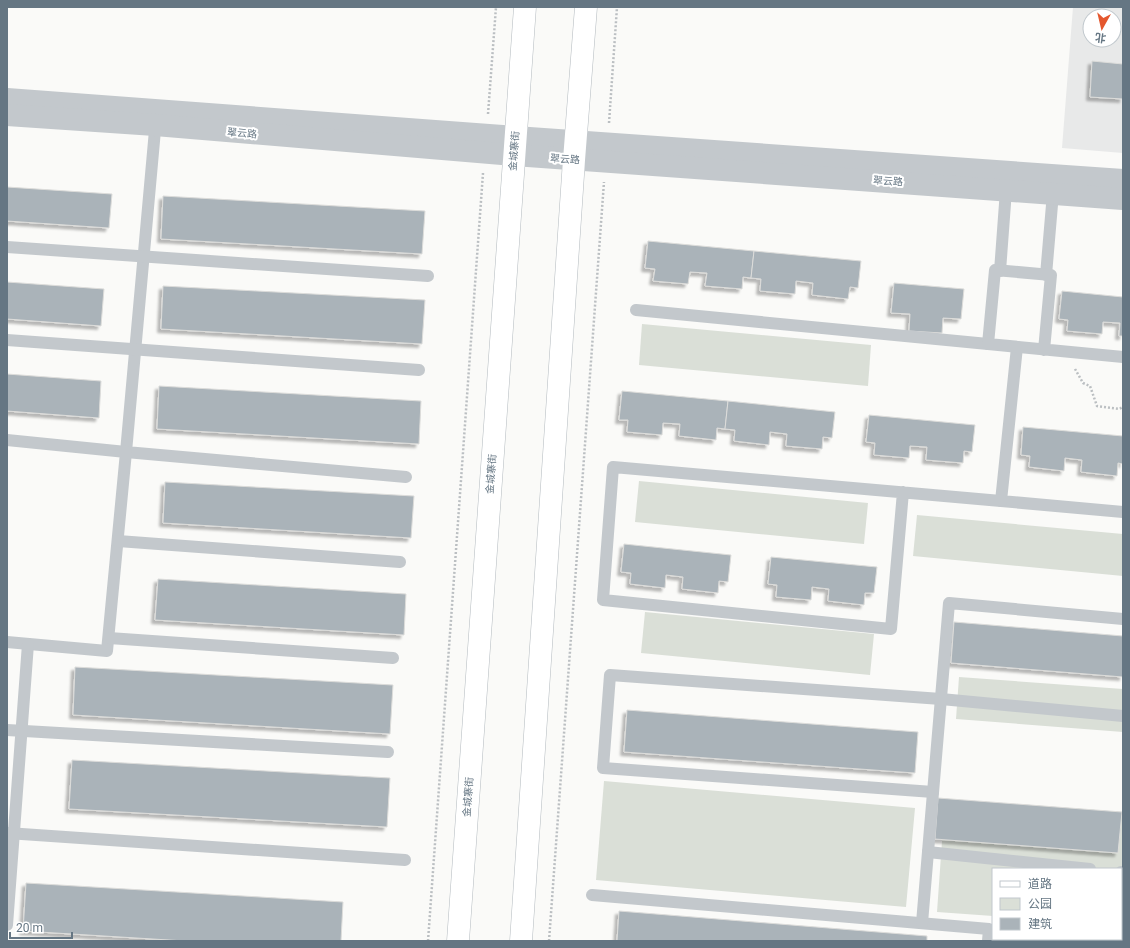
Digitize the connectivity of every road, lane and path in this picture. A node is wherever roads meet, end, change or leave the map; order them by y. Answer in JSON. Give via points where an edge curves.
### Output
{"nodes":[{"id":1,"x":496,"y":7,"type":"edge"},
{"id":2,"x":525,"y":7,"type":"edge"},
{"id":3,"x":586,"y":7,"type":"edge"},
{"id":4,"x":617,"y":7,"type":"edge"},
{"id":5,"x":7,"y":99,"type":"edge"},
{"id":6,"x":7,"y":115,"type":"edge"},
{"id":7,"x":156,"y":118,"type":"junction"},
{"id":8,"x":486,"y":144,"type":"junction"},
{"id":9,"x":515,"y":146,"type":"junction"},
{"id":10,"x":574,"y":150,"type":"junction"},
{"id":11,"x":606,"y":152,"type":"junction"},
{"id":12,"x":1123,"y":180,"type":"edge"},
{"id":13,"x":1006,"y":190,"type":"junction"},
{"id":14,"x":1053,"y":193,"type":"junction"},
{"id":15,"x":1123,"y":199,"type":"edge"},
{"id":16,"x":7,"y":247,"type":"edge"},
{"id":17,"x":144,"y":256,"type":"junction"},
{"id":18,"x":1000,"y":271,"type":"junction"},
{"id":19,"x":1046,"y":275,"type":"junction"},
{"id":20,"x":428,"y":276,"type":"dead end"},
{"id":21,"x":636,"y":310,"type":"dead end"},
{"id":22,"x":7,"y":340,"type":"edge"},
{"id":23,"x":988,"y":344,"type":"junction"},
{"id":24,"x":1017,"y":347,"type":"junction"},
{"id":25,"x":135,"y":349,"type":"junction"},
{"id":26,"x":1044,"y":350,"type":"junction"},
{"id":27,"x":1065,"y":352,"type":"junction"},
{"id":28,"x":1123,"y":357,"type":"edge"},
{"id":29,"x":419,"y":370,"type":"dead end"},
{"id":30,"x":1123,"y":407,"type":"edge"},
{"id":31,"x":7,"y":440,"type":"edge"},
{"id":32,"x":126,"y":452,"type":"junction"},
{"id":33,"x":406,"y":476,"type":"dead end"},
{"id":34,"x":903,"y":492,"type":"junction"},
{"id":35,"x":1002,"y":501,"type":"junction"},
{"id":36,"x":1123,"y":512,"type":"edge"},
{"id":37,"x":118,"y":541,"type":"junction"},
{"id":38,"x":400,"y":562,"type":"dead end"},
{"id":39,"x":1123,"y":619,"type":"edge"},
{"id":40,"x":109,"y":638,"type":"junction"},
{"id":41,"x":7,"y":642,"type":"edge"},
{"id":42,"x":28,"y":644,"type":"junction"},
{"id":43,"x":393,"y":658,"type":"dead end"},
{"id":44,"x":941,"y":699,"type":"junction"},
{"id":45,"x":1123,"y":716,"type":"edge"},
{"id":46,"x":7,"y":730,"type":"edge"},
{"id":47,"x":22,"y":731,"type":"junction"},
{"id":48,"x":388,"y":752,"type":"dead end"},
{"id":49,"x":933,"y":792,"type":"junction"},
{"id":50,"x":10,"y":834,"type":"edge"},
{"id":51,"x":928,"y":852,"type":"junction"},
{"id":52,"x":405,"y":860,"type":"dead end"},
{"id":53,"x":1080,"y":868,"type":"edge"},
{"id":54,"x":592,"y":895,"type":"dead end"},
{"id":55,"x":922,"y":923,"type":"junction"},
{"id":56,"x":7,"y":925,"type":"edge"},
{"id":57,"x":428,"y":941,"type":"edge"},
{"id":58,"x":458,"y":941,"type":"edge"},
{"id":59,"x":521,"y":941,"type":"edge"},
{"id":60,"x":549,"y":941,"type":"edge"},
{"id":61,"x":988,"y":941,"type":"edge"}],
"edges":[{"from":1,"to":8,"type":"path"},
{"from":2,"to":9,"type":"main road","name":"金城寨街"},
{"from":3,"to":10,"type":"main road"},
{"from":4,"to":11,"type":"path"},
{"from":5,"to":7,"type":"street","name":"翠云路"},
{"from":6,"to":7,"type":"street","name":"翠云路"},
{"from":7,"to":8,"type":"street","name":"翠云路"},
{"from":7,"to":17,"type":"lane"},
{"from":8,"to":9,"type":"street","name":"翠云路"},
{"from":8,"to":57,"type":"path"},
{"from":9,"to":10,"type":"street","name":"翠云路"},
{"from":9,"to":58,"type":"main road","name":"金城寨街"},
{"from":10,"to":11,"type":"street","name":"翠云路"},
{"from":10,"to":59,"type":"main road"},
{"from":11,"to":12,"type":"street","name":"翠云路"},
{"from":11,"to":13,"type":"street","name":"翠云路"},
{"from":11,"to":60,"type":"path"},
{"from":13,"to":14,"type":"street","name":"翠云路"},
{"from":13,"to":18,"type":"lane"},
{"from":14,"to":15,"type":"street","name":"翠云路"},
{"from":14,"to":19,"type":"lane"},
{"from":16,"to":17,"type":"lane"},
{"from":17,"to":20,"type":"lane"},
{"from":17,"to":25,"type":"lane"},
{"from":18,"to":19,"type":"lane"},
{"from":18,"to":23,"type":"lane","via":[[995,270]]},
{"from":19,"to":26,"type":"lane","via":[[1051,275]]},
{"from":21,"to":23,"type":"lane"},
{"from":22,"to":25,"type":"lane"},
{"from":23,"to":24,"type":"lane"},
{"from":24,"to":26,"type":"lane"},
{"from":24,"to":35,"type":"lane"},
{"from":25,"to":29,"type":"lane"},
{"from":25,"to":32,"type":"lane"},
{"from":26,"to":27,"type":"lane"},
{"from":27,"to":28,"type":"lane"},
{"from":27,"to":30,"type":"path","via":[[1083,383],[1090,386],[1097,406],[1119,409]]},
{"from":31,"to":32,"type":"lane"},
{"from":32,"to":33,"type":"lane"},
{"from":32,"to":37,"type":"lane"},
{"from":34,"to":34,"type":"lane","via":[[613,467],[603,600],[891,629]]},
{"from":34,"to":35,"type":"lane"},
{"from":35,"to":36,"type":"lane"},
{"from":37,"to":38,"type":"lane"},
{"from":37,"to":40,"type":"lane"},
{"from":39,"to":44,"type":"lane","via":[[949,603]]},
{"from":40,"to":42,"type":"lane","via":[[107,652]]},
{"from":40,"to":43,"type":"lane"},
{"from":41,"to":42,"type":"lane"},
{"from":42,"to":47,"type":"lane"},
{"from":44,"to":45,"type":"lane"},
{"from":44,"to":49,"type":"lane"},
{"from":44,"to":49,"type":"lane","via":[[610,675],[603,768]]},
{"from":46,"to":47,"type":"lane"},
{"from":47,"to":48,"type":"lane"},
{"from":47,"to":50,"type":"lane"},
{"from":49,"to":51,"type":"lane"},
{"from":50,"to":52,"type":"lane"},
{"from":50,"to":56,"type":"lane"},
{"from":51,"to":53,"type":"lane"},
{"from":51,"to":55,"type":"lane"},
{"from":54,"to":55,"type":"lane"},
{"from":55,"to":61,"type":"lane","via":[[989,929]]}]}
